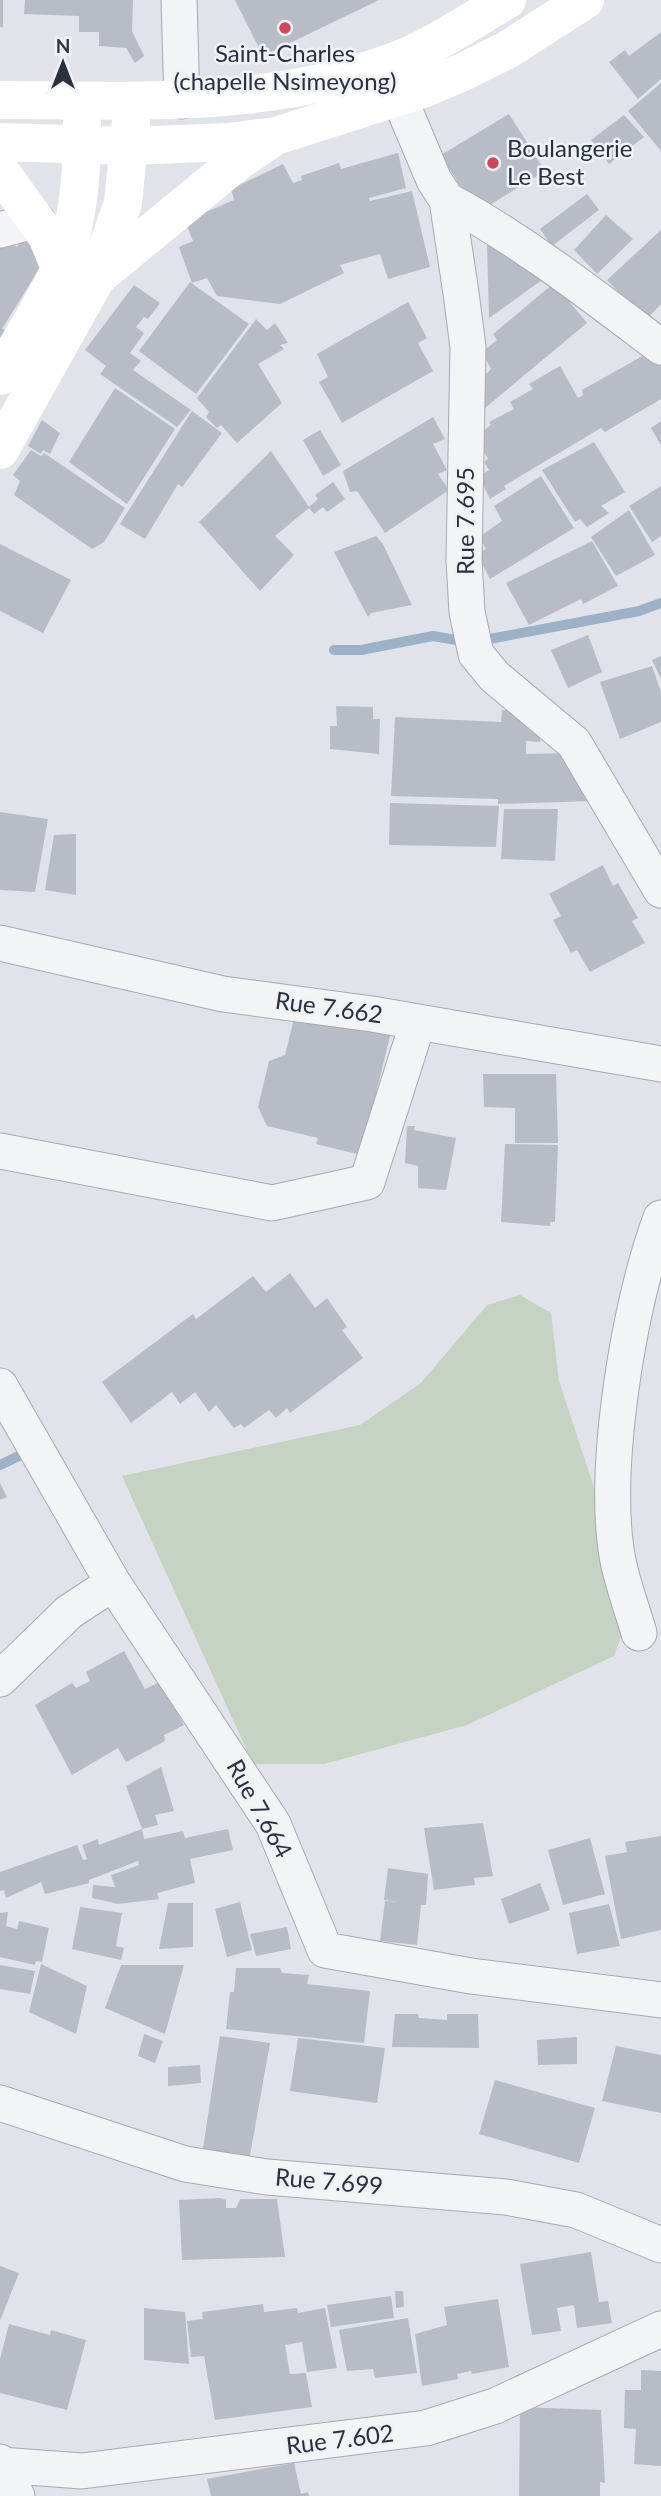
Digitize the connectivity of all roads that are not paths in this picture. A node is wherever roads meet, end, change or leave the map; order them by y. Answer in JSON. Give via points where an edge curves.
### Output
{"nodes":[{"id":1,"x":179,"y":0,"type":"edge"},
{"id":2,"x":507,"y":0,"type":"edge"},
{"id":3,"x":584,"y":0,"type":"edge"},
{"id":4,"x":399,"y":97,"type":"junction"},
{"id":5,"x":0,"y":100,"type":"edge"},
{"id":6,"x":82,"y":100,"type":"junction"},
{"id":7,"x":131,"y":102,"type":"junction"},
{"id":8,"x":182,"y":102,"type":"junction"},
{"id":9,"x":275,"y":136,"type":"junction"},
{"id":10,"x":0,"y":142,"type":"edge"},
{"id":11,"x":82,"y":146,"type":"junction"},
{"id":12,"x":130,"y":146,"type":"junction"},
{"id":13,"x":0,"y":171,"type":"edge"},
{"id":14,"x":447,"y":200,"type":"junction"},
{"id":15,"x":37,"y":220,"type":"junction"},
{"id":16,"x":0,"y":230,"type":"edge"},
{"id":17,"x":60,"y":268,"type":"junction"},
{"id":18,"x":97,"y":277,"type":"junction"},
{"id":19,"x":661,"y":347,"type":"edge"},
{"id":20,"x":0,"y":376,"type":"edge"},
{"id":21,"x":0,"y":450,"type":"edge"},
{"id":22,"x":661,"y":890,"type":"edge"},
{"id":23,"x":0,"y":943,"type":"edge"},
{"id":24,"x":418,"y":1022,"type":"junction"},
{"id":25,"x":661,"y":1064,"type":"edge"},
{"id":26,"x":0,"y":1152,"type":"edge"},
{"id":27,"x":661,"y":1218,"type":"edge"},
{"id":28,"x":0,"y":1386,"type":"edge"},
{"id":29,"x":113,"y":1583,"type":"junction"},
{"id":30,"x":639,"y":1633,"type":"dead end"},
{"id":31,"x":0,"y":1679,"type":"edge"},
{"id":32,"x":661,"y":2000,"type":"edge"},
{"id":33,"x":0,"y":2103,"type":"edge"},
{"id":34,"x":661,"y":2245,"type":"edge"},
{"id":35,"x":661,"y":2329,"type":"edge"},
{"id":36,"x":1,"y":2463,"type":"edge"},
{"id":37,"x":17,"y":2496,"type":"edge"}],
"edges":[{"from":1,"to":8,"type":"street"},
{"from":2,"to":8,"type":"main road","via":[[409,55],[327,81],[256,96]]},
{"from":3,"to":4,"type":"main road","via":[[507,50]]},
{"from":4,"to":9,"type":"main road"},
{"from":4,"to":14,"type":"street","name":"Rue 7.695"},
{"from":5,"to":6,"type":"main road"},
{"from":6,"to":7,"type":"main road"},
{"from":6,"to":11,"type":"main road"},
{"from":7,"to":8,"type":"main road"},
{"from":7,"to":12,"type":"main road"},
{"from":9,"to":12,"type":"main road"},
{"from":9,"to":18,"type":"main road"},
{"from":10,"to":11,"type":"main road"},
{"from":11,"to":12,"type":"main road"},
{"from":11,"to":17,"type":"main road","via":[[71,237]]},
{"from":12,"to":18,"type":"main road","via":[[123,203]]},
{"from":13,"to":15,"type":"main road"},
{"from":14,"to":19,"type":"street","via":[[572,280]]},
{"from":14,"to":22,"type":"street","name":"Rue 7.695","via":[[468,347],[464,560],[475,653],[494,676],[574,743]]},
{"from":15,"to":16,"type":"street"},
{"from":15,"to":17,"type":"main road"},
{"from":17,"to":20,"type":"main road"},
{"from":18,"to":21,"type":"main road"},
{"from":23,"to":24,"type":"street","name":"Rue 7.662","via":[[223,994]]},
{"from":24,"to":25,"type":"street","name":"Rue 7.662"},
{"from":24,"to":26,"type":"street","via":[[367,1182],[272,1203]]},
{"from":27,"to":30,"type":"street","via":[[650,1247],[621,1388],[614,1492],[618,1560]]},
{"from":28,"to":29,"type":"street","name":"Rue 7.664"},
{"from":29,"to":31,"type":"street","via":[[69,1612]]},
{"from":29,"to":32,"type":"street","name":"Rue 7.664","via":[[273,1824],[325,1950],[471,1976]]},
{"from":33,"to":34,"type":"street","name":"Rue 7.699","via":[[185,2164],[267,2177],[506,2197],[576,2210]]},
{"from":35,"to":36,"type":"street","name":"Rue 7.602","via":[[495,2406],[426,2428],[82,2471]]},
{"from":36,"to":37,"type":"street"}]}
